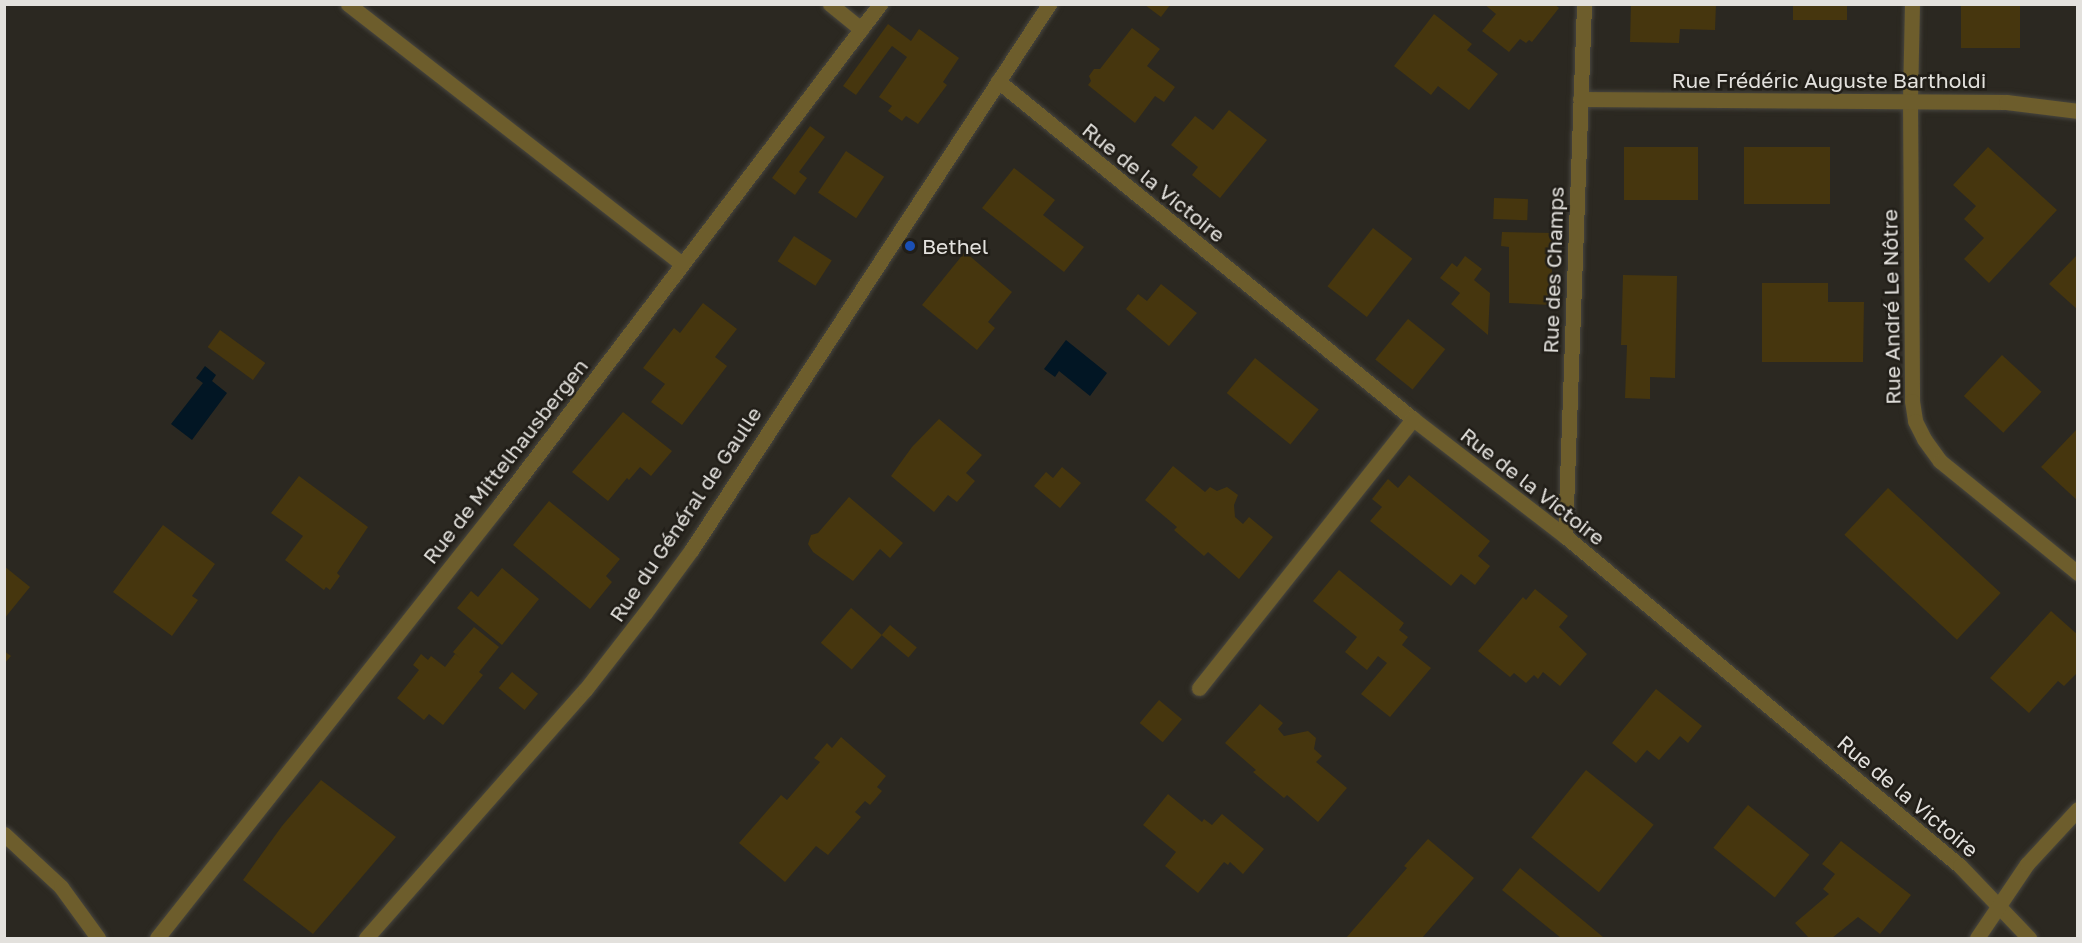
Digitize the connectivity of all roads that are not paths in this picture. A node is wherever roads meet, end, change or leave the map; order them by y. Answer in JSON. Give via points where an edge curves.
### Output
{"nodes":[{"id":1,"x":348,"y":4,"type":"edge"},
{"id":2,"x":830,"y":4,"type":"edge"},
{"id":3,"x":880,"y":4,"type":"edge"},
{"id":4,"x":1049,"y":4,"type":"edge"},
{"id":5,"x":1584,"y":4,"type":"edge"},
{"id":6,"x":1912,"y":4,"type":"edge"},
{"id":7,"x":861,"y":29,"type":"junction"},
{"id":8,"x":998,"y":81,"type":"junction"},
{"id":9,"x":1580,"y":99,"type":"junction"},
{"id":10,"x":1910,"y":100,"type":"junction"},
{"id":11,"x":2078,"y":111,"type":"edge"},
{"id":12,"x":682,"y":264,"type":"junction"},
{"id":13,"x":1413,"y":419,"type":"junction"},
{"id":14,"x":1565,"y":536,"type":"junction"},
{"id":15,"x":2078,"y":573,"type":"edge"},
{"id":16,"x":1199,"y":688,"type":"dead end"},
{"id":17,"x":2078,"y":809,"type":"edge"},
{"id":18,"x":4,"y":834,"type":"edge"},
{"id":19,"x":1998,"y":906,"type":"junction"},
{"id":20,"x":98,"y":939,"type":"edge"},
{"id":21,"x":157,"y":939,"type":"edge"},
{"id":22,"x":366,"y":939,"type":"edge"},
{"id":23,"x":1977,"y":939,"type":"edge"},
{"id":24,"x":2029,"y":939,"type":"edge"}],
"edges":[{"from":1,"to":12,"type":"street"},
{"from":2,"to":7,"type":"street"},
{"from":3,"to":7,"type":"street","name":"Rue de Mittelhausbergen"},
{"from":4,"to":8,"type":"street","name":"Rue du Général de Gaulle"},
{"from":5,"to":9,"type":"street","name":"Rue des Champs"},
{"from":6,"to":10,"type":"street","name":"Rue André Le Nôtre"},
{"from":7,"to":12,"type":"street","name":"Rue de Mittelhausbergen"},
{"from":8,"to":13,"type":"street","name":"Rue de la Victoire"},
{"from":8,"to":22,"type":"street","name":"Rue du Général de Gaulle","via":[[692,549],[645,613],[585,690]]},
{"from":9,"to":10,"type":"street","name":"Rue Frédéric Auguste Bartholdi"},
{"from":9,"to":14,"type":"street","name":"Rue des Champs"},
{"from":10,"to":11,"type":"street","name":"Rue Frédéric Auguste Bartholdi","via":[[2006,102]]},
{"from":10,"to":15,"type":"street","name":"Rue André Le Nôtre","via":[[1915,421],[1940,460]]},
{"from":12,"to":21,"type":"street","name":"Rue de Mittelhausbergen","via":[[501,503]]},
{"from":13,"to":14,"type":"street","name":"Rue de la Victoire"},
{"from":13,"to":16,"type":"street"},
{"from":14,"to":19,"type":"street","name":"Rue de la Victoire","via":[[1960,866]]},
{"from":17,"to":19,"type":"street","via":[[2027,864]]},
{"from":18,"to":20,"type":"street","via":[[61,887]]},
{"from":19,"to":23,"type":"street"},
{"from":19,"to":24,"type":"street","name":"Rue de la Victoire"}]}
